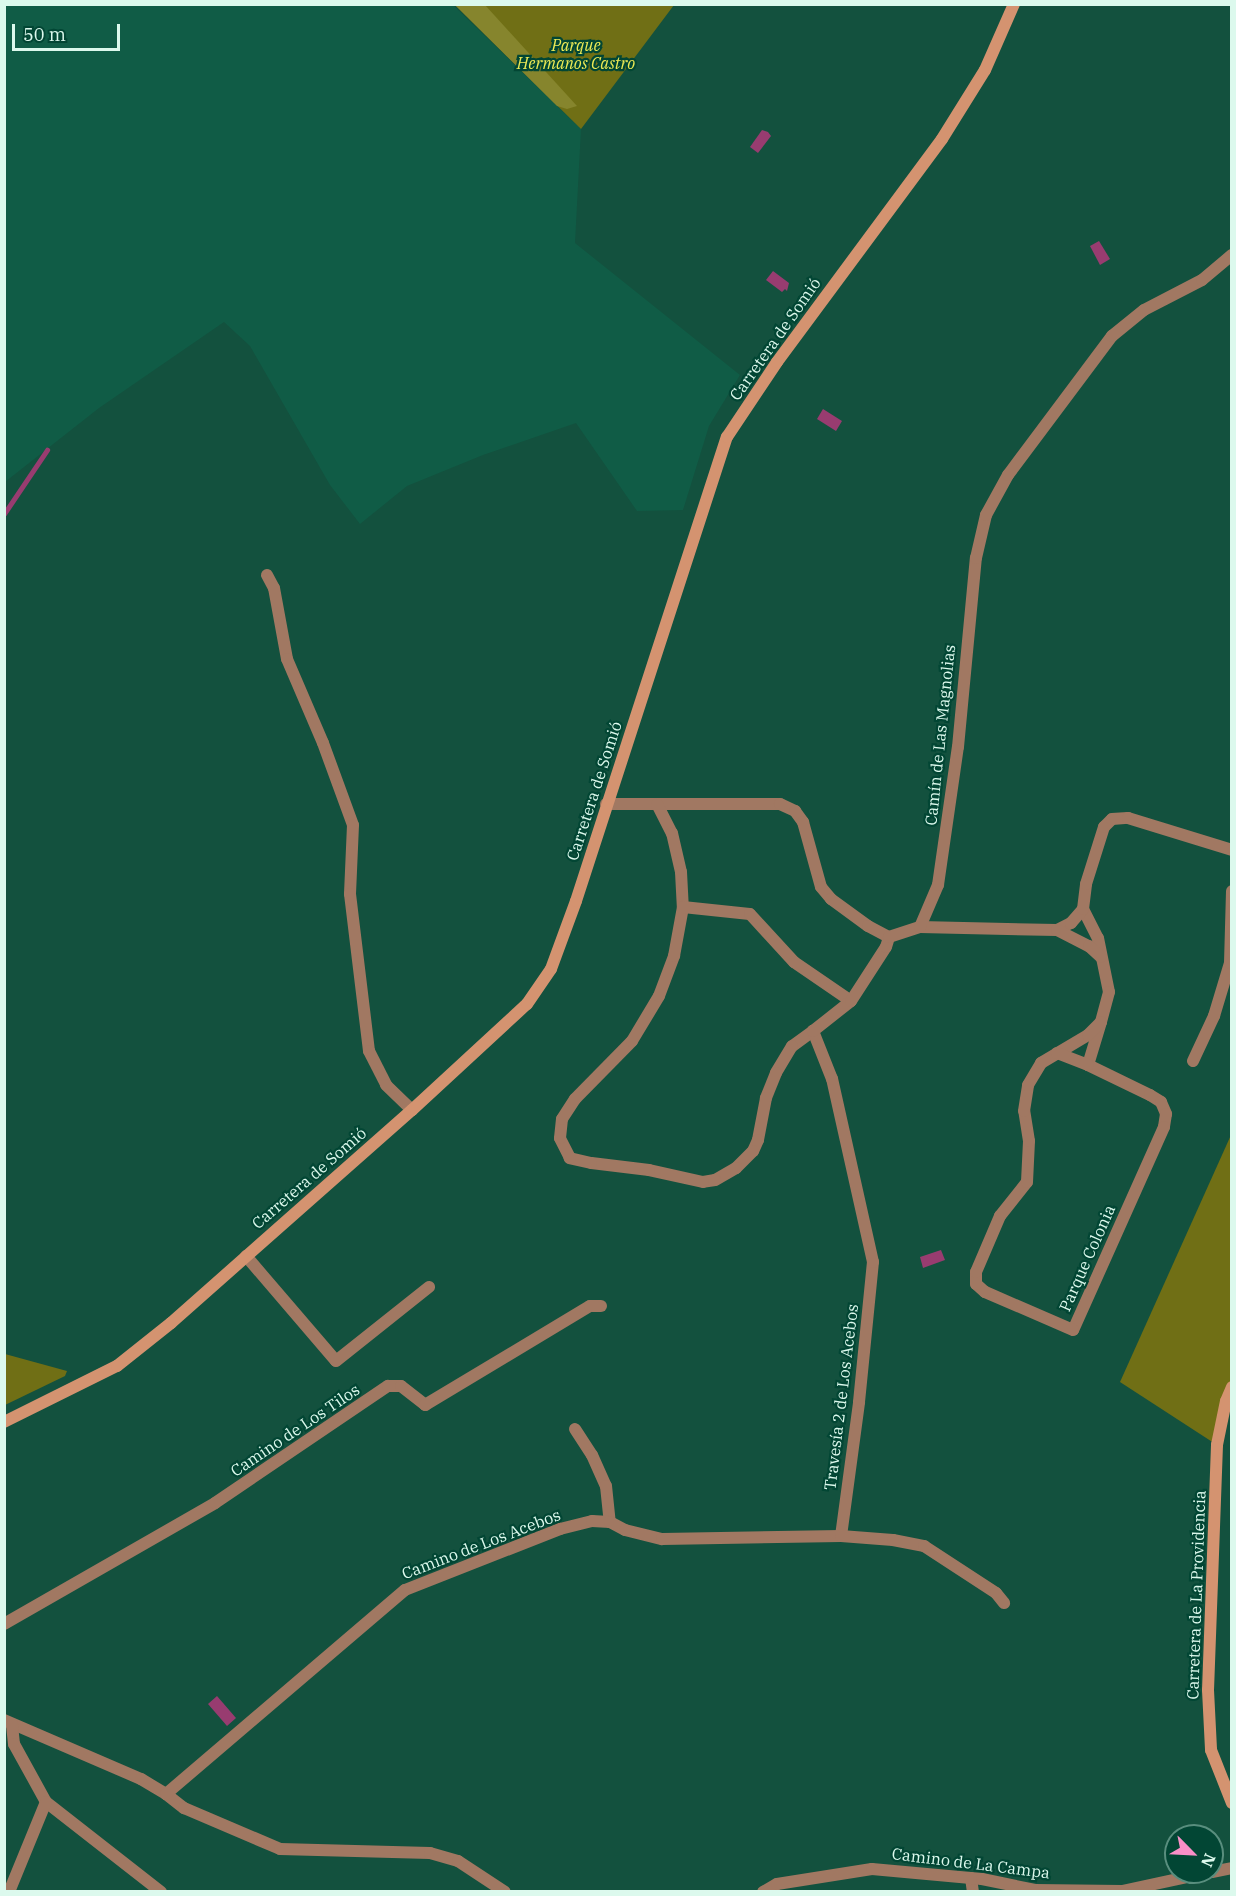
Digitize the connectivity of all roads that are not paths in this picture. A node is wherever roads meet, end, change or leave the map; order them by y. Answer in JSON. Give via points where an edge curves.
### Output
{"nodes":[{"id":1,"x":1014,"y":4,"type":"edge"},
{"id":2,"x":1232,"y":255,"type":"edge"},
{"id":3,"x":267,"y":576,"type":"dead end"},
{"id":4,"x":606,"y":804,"type":"junction"},
{"id":5,"x":657,"y":804,"type":"junction"},
{"id":6,"x":1232,"y":850,"type":"edge"},
{"id":7,"x":1232,"y":891,"type":"edge"},
{"id":8,"x":683,"y":907,"type":"junction"},
{"id":9,"x":1083,"y":909,"type":"junction"},
{"id":10,"x":920,"y":927,"type":"junction"},
{"id":11,"x":1057,"y":930,"type":"junction"},
{"id":12,"x":889,"y":937,"type":"junction"},
{"id":13,"x":1101,"y":957,"type":"junction"},
{"id":14,"x":850,"y":1001,"type":"junction"},
{"id":15,"x":1101,"y":1022,"type":"junction"},
{"id":16,"x":813,"y":1031,"type":"junction"},
{"id":17,"x":1058,"y":1053,"type":"junction"},
{"id":18,"x":1193,"y":1061,"type":"dead end"},
{"id":19,"x":1088,"y":1065,"type":"junction"},
{"id":20,"x":412,"y":1110,"type":"junction"},
{"id":21,"x":246,"y":1256,"type":"junction"},
{"id":22,"x":429,"y":1287,"type":"dead end"},
{"id":23,"x":601,"y":1306,"type":"dead end"},
{"id":24,"x":1232,"y":1387,"type":"edge"},
{"id":25,"x":4,"y":1422,"type":"edge"},
{"id":26,"x":575,"y":1429,"type":"dead end"},
{"id":27,"x":610,"y":1522,"type":"junction"},
{"id":28,"x":842,"y":1536,"type":"junction"},
{"id":29,"x":1004,"y":1603,"type":"dead end"},
{"id":30,"x":4,"y":1624,"type":"edge"},
{"id":31,"x":8,"y":1723,"type":"edge"},
{"id":32,"x":166,"y":1794,"type":"junction"},
{"id":33,"x":46,"y":1802,"type":"junction"},
{"id":34,"x":1232,"y":1803,"type":"edge"},
{"id":35,"x":970,"y":1878,"type":"junction"},
{"id":36,"x":1164,"y":1882,"type":"edge"},
{"id":37,"x":9,"y":1892,"type":"edge"},
{"id":38,"x":161,"y":1892,"type":"edge"},
{"id":39,"x":505,"y":1892,"type":"edge"},
{"id":40,"x":764,"y":1892,"type":"edge"},
{"id":41,"x":973,"y":1892,"type":"edge"}],
"edges":[{"from":1,"to":4,"type":"street","name":"Carretera de Somió","via":[[985,70],[942,139],[727,436]]},
{"from":2,"to":10,"type":"street","name":"Camín de Las Magnolias","via":[[1202,280],[1144,310],[1112,336],[1008,476],[986,516],[976,558],[958,747],[938,885]]},
{"from":3,"to":20,"type":"street","via":[[274,588],[287,659],[353,825],[350,894],[369,1051],[386,1085]]},
{"from":4,"to":5,"type":"street"},
{"from":4,"to":20,"type":"street","name":"Carretera de Somió","via":[[551,969],[527,1004]]},
{"from":5,"to":8,"type":"street","via":[[672,834],[681,872]]},
{"from":5,"to":12,"type":"street","via":[[780,804],[795,811],[803,822],[820,887],[831,899]]},
{"from":6,"to":9,"type":"street","via":[[1128,818],[1113,819],[1104,826],[1086,884]]},
{"from":7,"to":18,"type":"street","via":[[1230,963],[1214,1016]]},
{"from":8,"to":14,"type":"street","via":[[750,914],[794,962]]},
{"from":8,"to":16,"type":"street","via":[[674,956],[659,996],[632,1041],[575,1099],[562,1119],[560,1138],[570,1158],[703,1182],[728,1174],[745,1161],[758,1140],[766,1098],[792,1046]]},
{"from":9,"to":11,"type":"street","via":[[1071,923]]},
{"from":9,"to":13,"type":"street","via":[[1098,938]]},
{"from":10,"to":11,"type":"street"},
{"from":10,"to":12,"type":"street"},
{"from":11,"to":13,"type":"street","via":[[1089,946]]},
{"from":12,"to":14,"type":"street"},
{"from":13,"to":15,"type":"street","via":[[1109,992]]},
{"from":14,"to":16,"type":"street"},
{"from":15,"to":17,"type":"street","name":"Parque Colonia"},
{"from":15,"to":19,"type":"street"},
{"from":16,"to":28,"type":"street","name":"Travesía 2 de Los Acebos","via":[[832,1079],[873,1262]]},
{"from":17,"to":19,"type":"street","name":"Parque Colonia"},
{"from":17,"to":19,"type":"street","name":"Parque Colonia","via":[[1041,1063],[1028,1085],[1024,1111],[1029,1141],[1027,1182],[1000,1216],[976,1272],[976,1284],[984,1292],[1073,1330],[1164,1127],[1166,1114],[1161,1102],[1150,1095]]},
{"from":20,"to":21,"type":"street","name":"Carretera de Somió"},
{"from":21,"to":22,"type":"street","via":[[336,1361]]},
{"from":21,"to":25,"type":"street","name":"Carretera de Somió","via":[[117,1366]]},
{"from":23,"to":30,"type":"street","name":"Camino de Los Tilos","via":[[590,1306],[425,1406],[401,1386],[388,1386],[215,1503]]},
{"from":24,"to":34,"type":"street","name":"Carretera de La Providencia","via":[[1217,1446],[1208,1690],[1211,1750]]},
{"from":26,"to":27,"type":"street","via":[[606,1486]]},
{"from":27,"to":28,"type":"street","name":"Camino de Los Acebos","via":[[625,1530],[663,1539]]},
{"from":27,"to":32,"type":"street","name":"Camino de Los Acebos","via":[[592,1521],[560,1529],[405,1590]]},
{"from":28,"to":29,"type":"street","name":"Camino de Los Acebos","via":[[924,1546],[996,1593]]},
{"from":31,"to":32,"type":"street","via":[[141,1779]]},
{"from":31,"to":33,"type":"street","via":[[14,1744]]},
{"from":32,"to":39,"type":"street","via":[[184,1808],[280,1849],[430,1853],[458,1862]]},
{"from":33,"to":37,"type":"street"},
{"from":33,"to":38,"type":"street"},
{"from":35,"to":36,"type":"street","name":"Camino de La Campa","via":[[1035,1890],[1122,1891]]},
{"from":35,"to":40,"type":"street","name":"Camino de La Campa","via":[[873,1869],[777,1884]]},
{"from":35,"to":41,"type":"street"}]}
